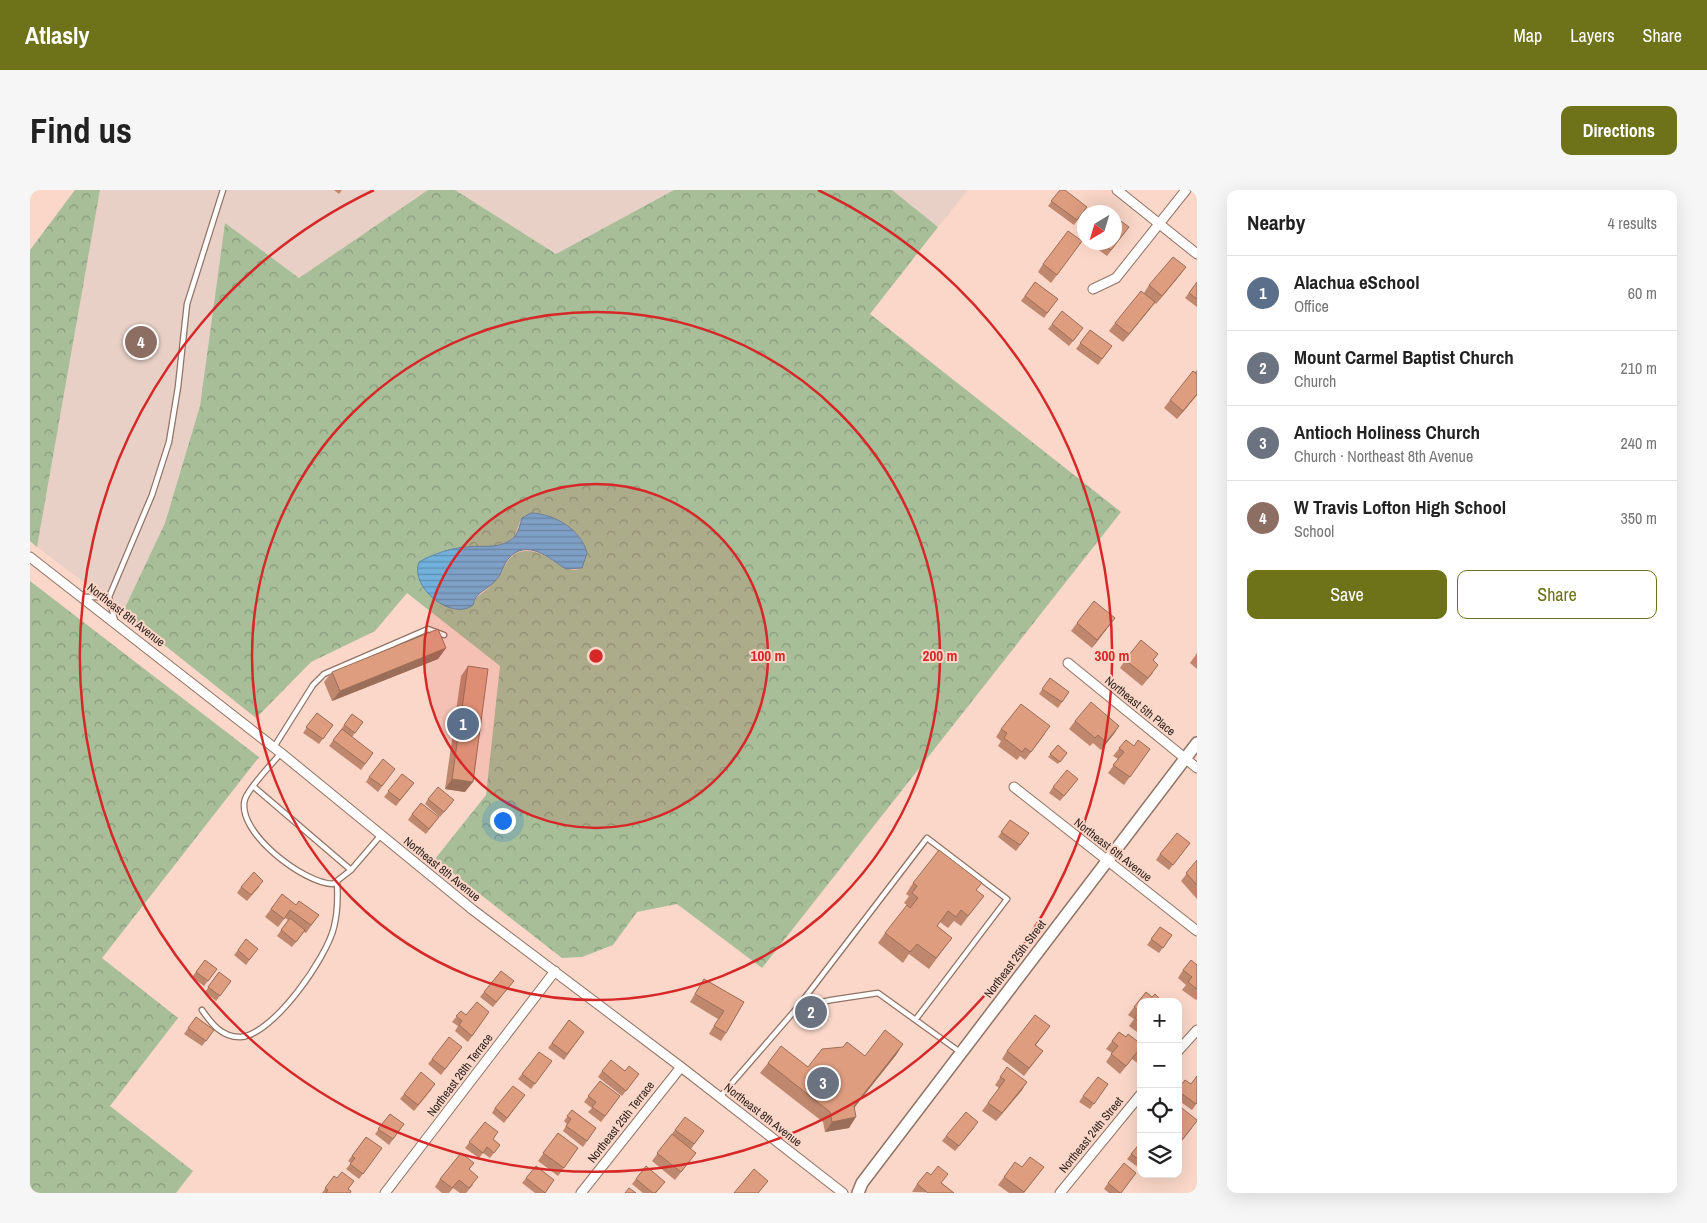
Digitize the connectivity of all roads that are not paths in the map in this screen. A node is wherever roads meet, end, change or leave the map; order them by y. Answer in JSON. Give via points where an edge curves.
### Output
{"nodes":[{"id":1,"x":223,"y":190,"type":"edge"},
{"id":2,"x":1117,"y":190,"type":"edge"},
{"id":3,"x":1186,"y":190,"type":"edge"},
{"id":4,"x":1160,"y":224,"type":"junction"},
{"id":5,"x":1197,"y":254,"type":"edge"},
{"id":6,"x":1093,"y":289,"type":"dead end"},
{"id":7,"x":30,"y":557,"type":"edge"},
{"id":8,"x":83,"y":596,"type":"junction"},
{"id":9,"x":109,"y":597,"type":"junction"},
{"id":10,"x":115,"y":621,"type":"junction"},
{"id":11,"x":444,"y":635,"type":"dead end"},
{"id":12,"x":1068,"y":663,"type":"dead end"},
{"id":13,"x":1197,"y":743,"type":"edge"},
{"id":14,"x":277,"y":750,"type":"junction"},
{"id":15,"x":1185,"y":759,"type":"junction"},
{"id":16,"x":1197,"y":768,"type":"edge"},
{"id":17,"x":254,"y":787,"type":"junction"},
{"id":18,"x":1014,"y":788,"type":"dead end"},
{"id":19,"x":380,"y":835,"type":"junction"},
{"id":20,"x":1106,"y":862,"type":"junction"},
{"id":21,"x":351,"y":870,"type":"junction"},
{"id":22,"x":337,"y":882,"type":"junction"},
{"id":23,"x":1197,"y":931,"type":"edge"},
{"id":24,"x":555,"y":971,"type":"junction"},
{"id":25,"x":797,"y":1008,"type":"junction"},
{"id":26,"x":202,"y":1010,"type":"dead end"},
{"id":27,"x":916,"y":1018,"type":"junction"},
{"id":28,"x":1197,"y":1030,"type":"edge"},
{"id":29,"x":1182,"y":1047,"type":"edge"},
{"id":30,"x":961,"y":1052,"type":"junction"},
{"id":31,"x":681,"y":1066,"type":"junction"},
{"id":32,"x":720,"y":1097,"type":"junction"},
{"id":33,"x":1137,"y":1099,"type":"edge"},
{"id":34,"x":385,"y":1193,"type":"edge"},
{"id":35,"x":581,"y":1193,"type":"edge"},
{"id":36,"x":843,"y":1193,"type":"edge"},
{"id":37,"x":858,"y":1193,"type":"edge"},
{"id":38,"x":1060,"y":1193,"type":"edge"}],
"edges":[{"from":1,"to":9,"type":"lane","via":[[187,304],[169,442]]},
{"from":2,"to":4,"type":"street"},
{"from":3,"to":4,"type":"street"},
{"from":4,"to":5,"type":"street"},
{"from":4,"to":6,"type":"street","via":[[1116,278]]},
{"from":7,"to":8,"type":"street","name":"Northeast 8th Avenue"},
{"from":8,"to":9,"type":"lane"},
{"from":8,"to":10,"type":"street","name":"Northeast 8th Avenue"},
{"from":9,"to":10,"type":"lane"},
{"from":10,"to":14,"type":"street","name":"Northeast 8th Avenue"},
{"from":11,"to":14,"type":"lane","via":[[428,629],[324,674],[313,685]]},
{"from":12,"to":15,"type":"street","name":"Northeast 5th Place"},
{"from":13,"to":15,"type":"street","name":"Northeast 25th Street"},
{"from":14,"to":17,"type":"lane"},
{"from":14,"to":19,"type":"street","name":"Northeast 8th Avenue"},
{"from":15,"to":16,"type":"street","name":"Northeast 5th Place"},
{"from":15,"to":20,"type":"street","name":"Northeast 25th Street"},
{"from":17,"to":21,"type":"lane"},
{"from":17,"to":22,"type":"lane","via":[[246,799],[246,817],[267,846],[310,879],[325,884]]},
{"from":18,"to":20,"type":"street","name":"Northeast 6th Avenue"},
{"from":19,"to":21,"type":"lane"},
{"from":19,"to":24,"type":"street","name":"Northeast 8th Avenue"},
{"from":20,"to":23,"type":"street","name":"Northeast 6th Avenue"},
{"from":20,"to":30,"type":"street","name":"Northeast 25th Street"},
{"from":21,"to":22,"type":"lane"},
{"from":22,"to":26,"type":"lane","via":[[339,904],[334,929],[311,974],[282,1009],[261,1028],[241,1037],[227,1035],[212,1025]]},
{"from":24,"to":31,"type":"street","name":"Northeast 8th Avenue"},
{"from":24,"to":34,"type":"street","name":"Northeast 26th Terrace"},
{"from":25,"to":27,"type":"lane","via":[[878,993]]},
{"from":25,"to":27,"type":"lane","via":[[927,838],[1007,899]]},
{"from":25,"to":32,"type":"lane"},
{"from":27,"to":30,"type":"lane"},
{"from":28,"to":29,"type":"street"},
{"from":30,"to":37,"type":"street","name":"Northeast 25th Street","via":[[862,1183]]},
{"from":31,"to":32,"type":"street","name":"Northeast 8th Avenue"},
{"from":31,"to":35,"type":"street","name":"Northeast 25th Terrace"},
{"from":32,"to":36,"type":"street","name":"Northeast 8th Avenue"},
{"from":33,"to":38,"type":"street","name":"Northeast 24th Street"}]}
